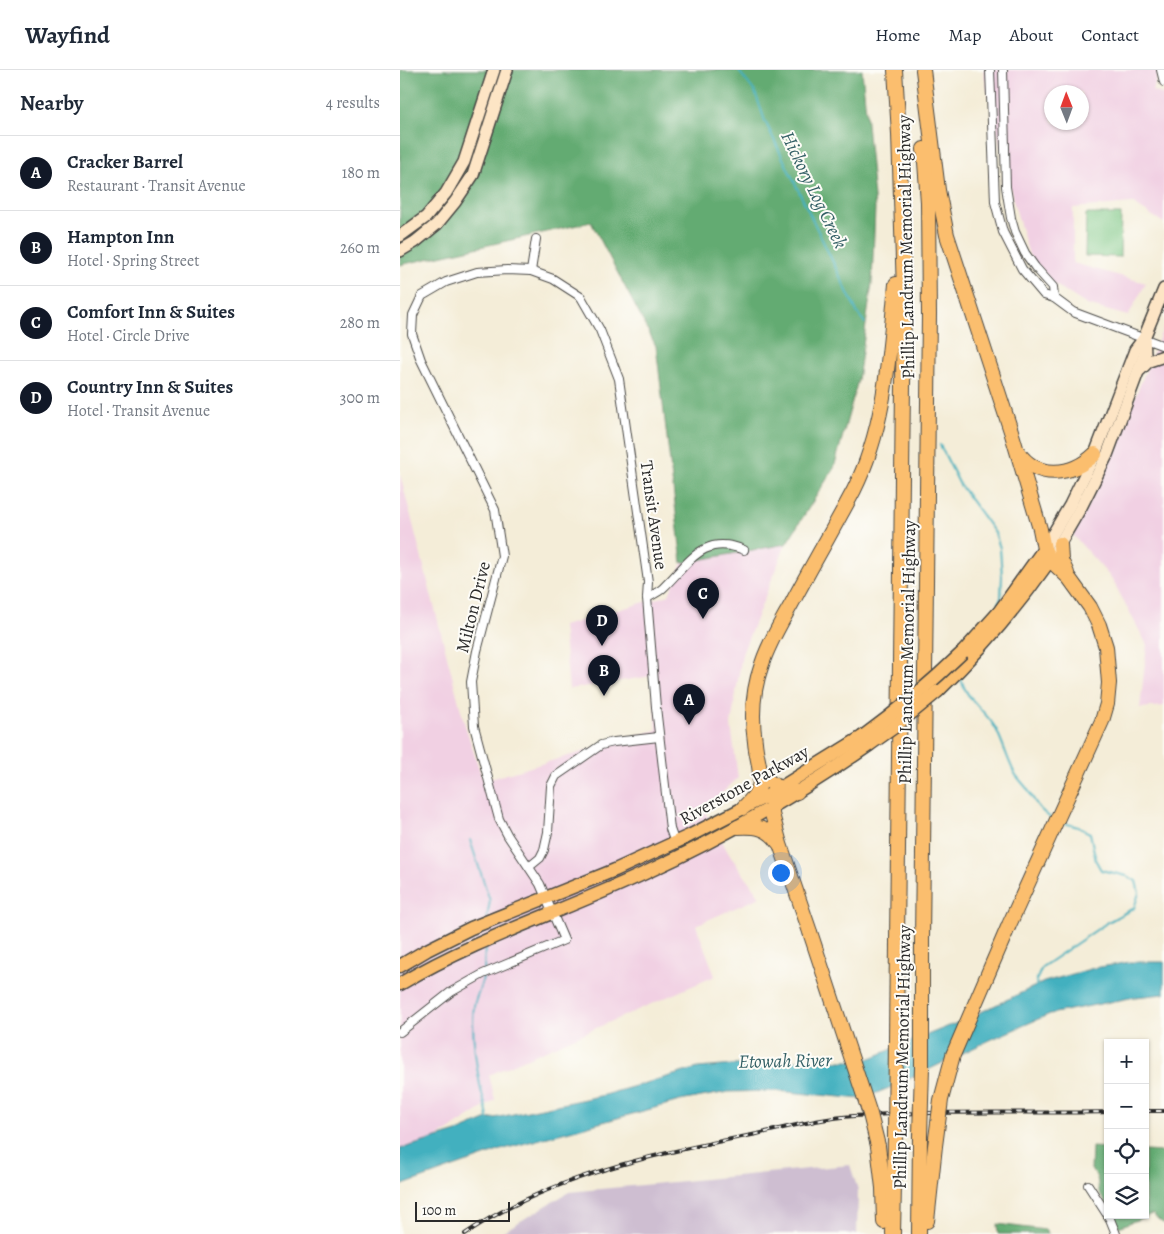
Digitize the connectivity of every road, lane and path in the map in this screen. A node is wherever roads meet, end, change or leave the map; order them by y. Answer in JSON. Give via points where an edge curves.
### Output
{"nodes":[{"id":1,"x":507,"y":70,"type":"edge"},
{"id":2,"x":895,"y":70,"type":"edge"},
{"id":3,"x":921,"y":70,"type":"edge"},
{"id":4,"x":990,"y":70,"type":"edge"},
{"id":5,"x":1003,"y":70,"type":"edge"},
{"id":6,"x":1161,"y":70,"type":"edge"},
{"id":7,"x":492,"y":75,"type":"edge"},
{"id":8,"x":1164,"y":82,"type":"edge"},
{"id":9,"x":503,"y":83,"type":"junction"},
{"id":10,"x":902,"y":219,"type":"junction"},
{"id":11,"x":400,"y":236,"type":"edge"},
{"id":12,"x":536,"y":239,"type":"dead end"},
{"id":13,"x":400,"y":251,"type":"edge"},
{"id":14,"x":491,"y":271,"type":"joint"},
{"id":15,"x":531,"y":271,"type":"junction"},
{"id":16,"x":1163,"y":292,"type":"edge"},
{"id":17,"x":1054,"y":298,"type":"junction"},
{"id":18,"x":1164,"y":315,"type":"edge"},
{"id":19,"x":1144,"y":338,"type":"junction"},
{"id":20,"x":1164,"y":346,"type":"edge"},
{"id":21,"x":1164,"y":356,"type":"edge"},
{"id":22,"x":1137,"y":373,"type":"junction"},
{"id":23,"x":1016,"y":449,"type":"junction"},
{"id":24,"x":1095,"y":454,"type":"junction"},
{"id":25,"x":1060,"y":544,"type":"junction"},
{"id":26,"x":744,"y":550,"type":"dead end"},
{"id":27,"x":1047,"y":555,"type":"junction"},
{"id":28,"x":1069,"y":578,"type":"junction"},
{"id":29,"x":647,"y":598,"type":"junction"},
{"id":30,"x":659,"y":737,"type":"junction"},
{"id":31,"x":866,"y":741,"type":"junction"},
{"id":32,"x":760,"y":770,"type":"junction"},
{"id":33,"x":780,"y":788,"type":"junction"},
{"id":34,"x":796,"y":792,"type":"junction"},
{"id":35,"x":743,"y":808,"type":"junction"},
{"id":36,"x":771,"y":808,"type":"junction"},
{"id":37,"x":738,"y":827,"type":"junction"},
{"id":38,"x":675,"y":843,"type":"junction"},
{"id":39,"x":780,"y":844,"type":"junction"},
{"id":40,"x":529,"y":867,"type":"junction"},
{"id":41,"x":546,"y":898,"type":"junction"},
{"id":42,"x":552,"y":913,"type":"junction"},
{"id":43,"x":427,"y":950,"type":"junction"},
{"id":44,"x":400,"y":953,"type":"edge"},
{"id":45,"x":400,"y":966,"type":"edge"},
{"id":46,"x":400,"y":984,"type":"edge"},
{"id":47,"x":400,"y":1032,"type":"edge"},
{"id":48,"x":1088,"y":1185,"type":"dead end"},
{"id":49,"x":885,"y":1234,"type":"edge"},
{"id":50,"x":893,"y":1234,"type":"edge"},
{"id":51,"x":919,"y":1234,"type":"edge"},
{"id":52,"x":926,"y":1234,"type":"edge"},
{"id":53,"x":1116,"y":1234,"type":"edge"}],
"edges":[{"from":1,"to":9,"type":"main road"},
{"from":2,"to":10,"type":"highway","name":"Phillip Landrum Memorial Highway"},
{"from":3,"to":23,"type":"highway","via":[[947,235]]},
{"from":3,"to":51,"type":"highway","name":"Phillip Landrum Memorial Highway","bridge":true,"via":[[928,202],[929,314]]},
{"from":4,"to":17,"type":"street","via":[[993,179],[998,218],[1008,246],[1022,269],[1044,295]]},
{"from":5,"to":17,"type":"street","via":[[1006,187],[1011,218],[1025,254],[1053,287]]},
{"from":6,"to":8,"type":"street"},
{"from":7,"to":9,"type":"main road"},
{"from":7,"to":11,"type":"main road","via":[[464,162],[446,194],[426,217]]},
{"from":9,"to":13,"type":"main road","via":[[473,174],[437,224]]},
{"from":10,"to":32,"type":"highway","via":[[887,371],[878,425],[854,490],[761,666],[753,713]]},
{"from":10,"to":50,"type":"highway","name":"Phillip Landrum Memorial Highway","bridge":true},
{"from":12,"to":15,"type":"street"},
{"from":14,"to":15,"type":"street","name":"Transit Avenue"},
{"from":14,"to":40,"type":"street","name":"Milton Drive","via":[[446,282],[422,296],[413,315],[412,334],[421,360],[495,510],[502,556],[471,682],[474,726],[498,819]]},
{"from":15,"to":29,"type":"street","name":"Transit Avenue","via":[[553,279],[581,297],[600,330],[620,379],[648,582]]},
{"from":16,"to":18,"type":"main road"},
{"from":16,"to":19,"type":"main road"},
{"from":17,"to":19,"type":"street","via":[[1077,314]]},
{"from":19,"to":20,"type":"street"},
{"from":19,"to":22,"type":"main road","via":[[1144,353]]},
{"from":19,"to":24,"type":"main road","via":[[1135,350]]},
{"from":21,"to":22,"type":"main road","via":[[1149,362]]},
{"from":22,"to":25,"type":"main road","via":[[1100,470]]},
{"from":23,"to":24,"type":"highway","via":[[1028,464],[1056,472],[1079,466]]},
{"from":23,"to":27,"type":"highway"},
{"from":24,"to":27,"type":"main road"},
{"from":25,"to":27,"type":"main road"},
{"from":25,"to":28,"type":"highway","via":[[1061,560]]},
{"from":26,"to":29,"type":"street","via":[[716,545],[700,551],[662,589]]},
{"from":27,"to":28,"type":"highway"},
{"from":27,"to":31,"type":"main road","name":"Riverstone Parkway","bridge":true,"via":[[962,652]]},
{"from":27,"to":31,"type":"main road","bridge":true,"via":[[1023,598],[962,668],[910,715]]},
{"from":28,"to":52,"type":"highway","bridge":true,"via":[[1090,607],[1106,646],[1107,704],[952,1056],[941,1100]]},
{"from":29,"to":30,"type":"street","name":"Transit Avenue"},
{"from":30,"to":38,"type":"street","name":"Transit Avenue","via":[[670,829]]},
{"from":30,"to":40,"type":"street","via":[[606,743],[556,776],[551,786],[548,835],[542,855]]},
{"from":31,"to":33,"type":"main road","name":"Riverstone Parkway"},
{"from":31,"to":34,"type":"main road","name":"Riverstone Parkway"},
{"from":32,"to":33,"type":"highway","via":[[769,783]]},
{"from":32,"to":35,"type":"highway","via":[[758,790]]},
{"from":33,"to":34,"type":"highway"},
{"from":33,"to":35,"type":"main road","name":"Riverstone Parkway"},
{"from":33,"to":36,"type":"highway"},
{"from":34,"to":36,"type":"main road","name":"Riverstone Parkway"},
{"from":35,"to":38,"type":"main road","name":"Riverstone Parkway"},
{"from":36,"to":37,"type":"main road","name":"Riverstone Parkway"},
{"from":36,"to":39,"type":"highway"},
{"from":37,"to":39,"type":"highway","via":[[762,828]]},
{"from":37,"to":42,"type":"main road","name":"Riverstone Parkway","via":[[644,874]]},
{"from":38,"to":41,"type":"main road","name":"Riverstone Parkway"},
{"from":39,"to":49,"type":"highway","bridge":true,"via":[[870,1114],[878,1146]]},
{"from":40,"to":41,"type":"street","name":"Milton Drive"},
{"from":41,"to":42,"type":"street","name":"Milton Drive"},
{"from":41,"to":43,"type":"main road","name":"Riverstone Parkway","via":[[471,928]]},
{"from":42,"to":46,"type":"main road","name":"Riverstone Parkway","via":[[478,943]]},
{"from":42,"to":47,"type":"street","name":"Milton Drive","via":[[564,940],[483,974],[451,992]]},
{"from":43,"to":44,"type":"main road"},
{"from":43,"to":45,"type":"main road","name":"Riverstone Parkway"},
{"from":48,"to":53,"type":"street"}]}
